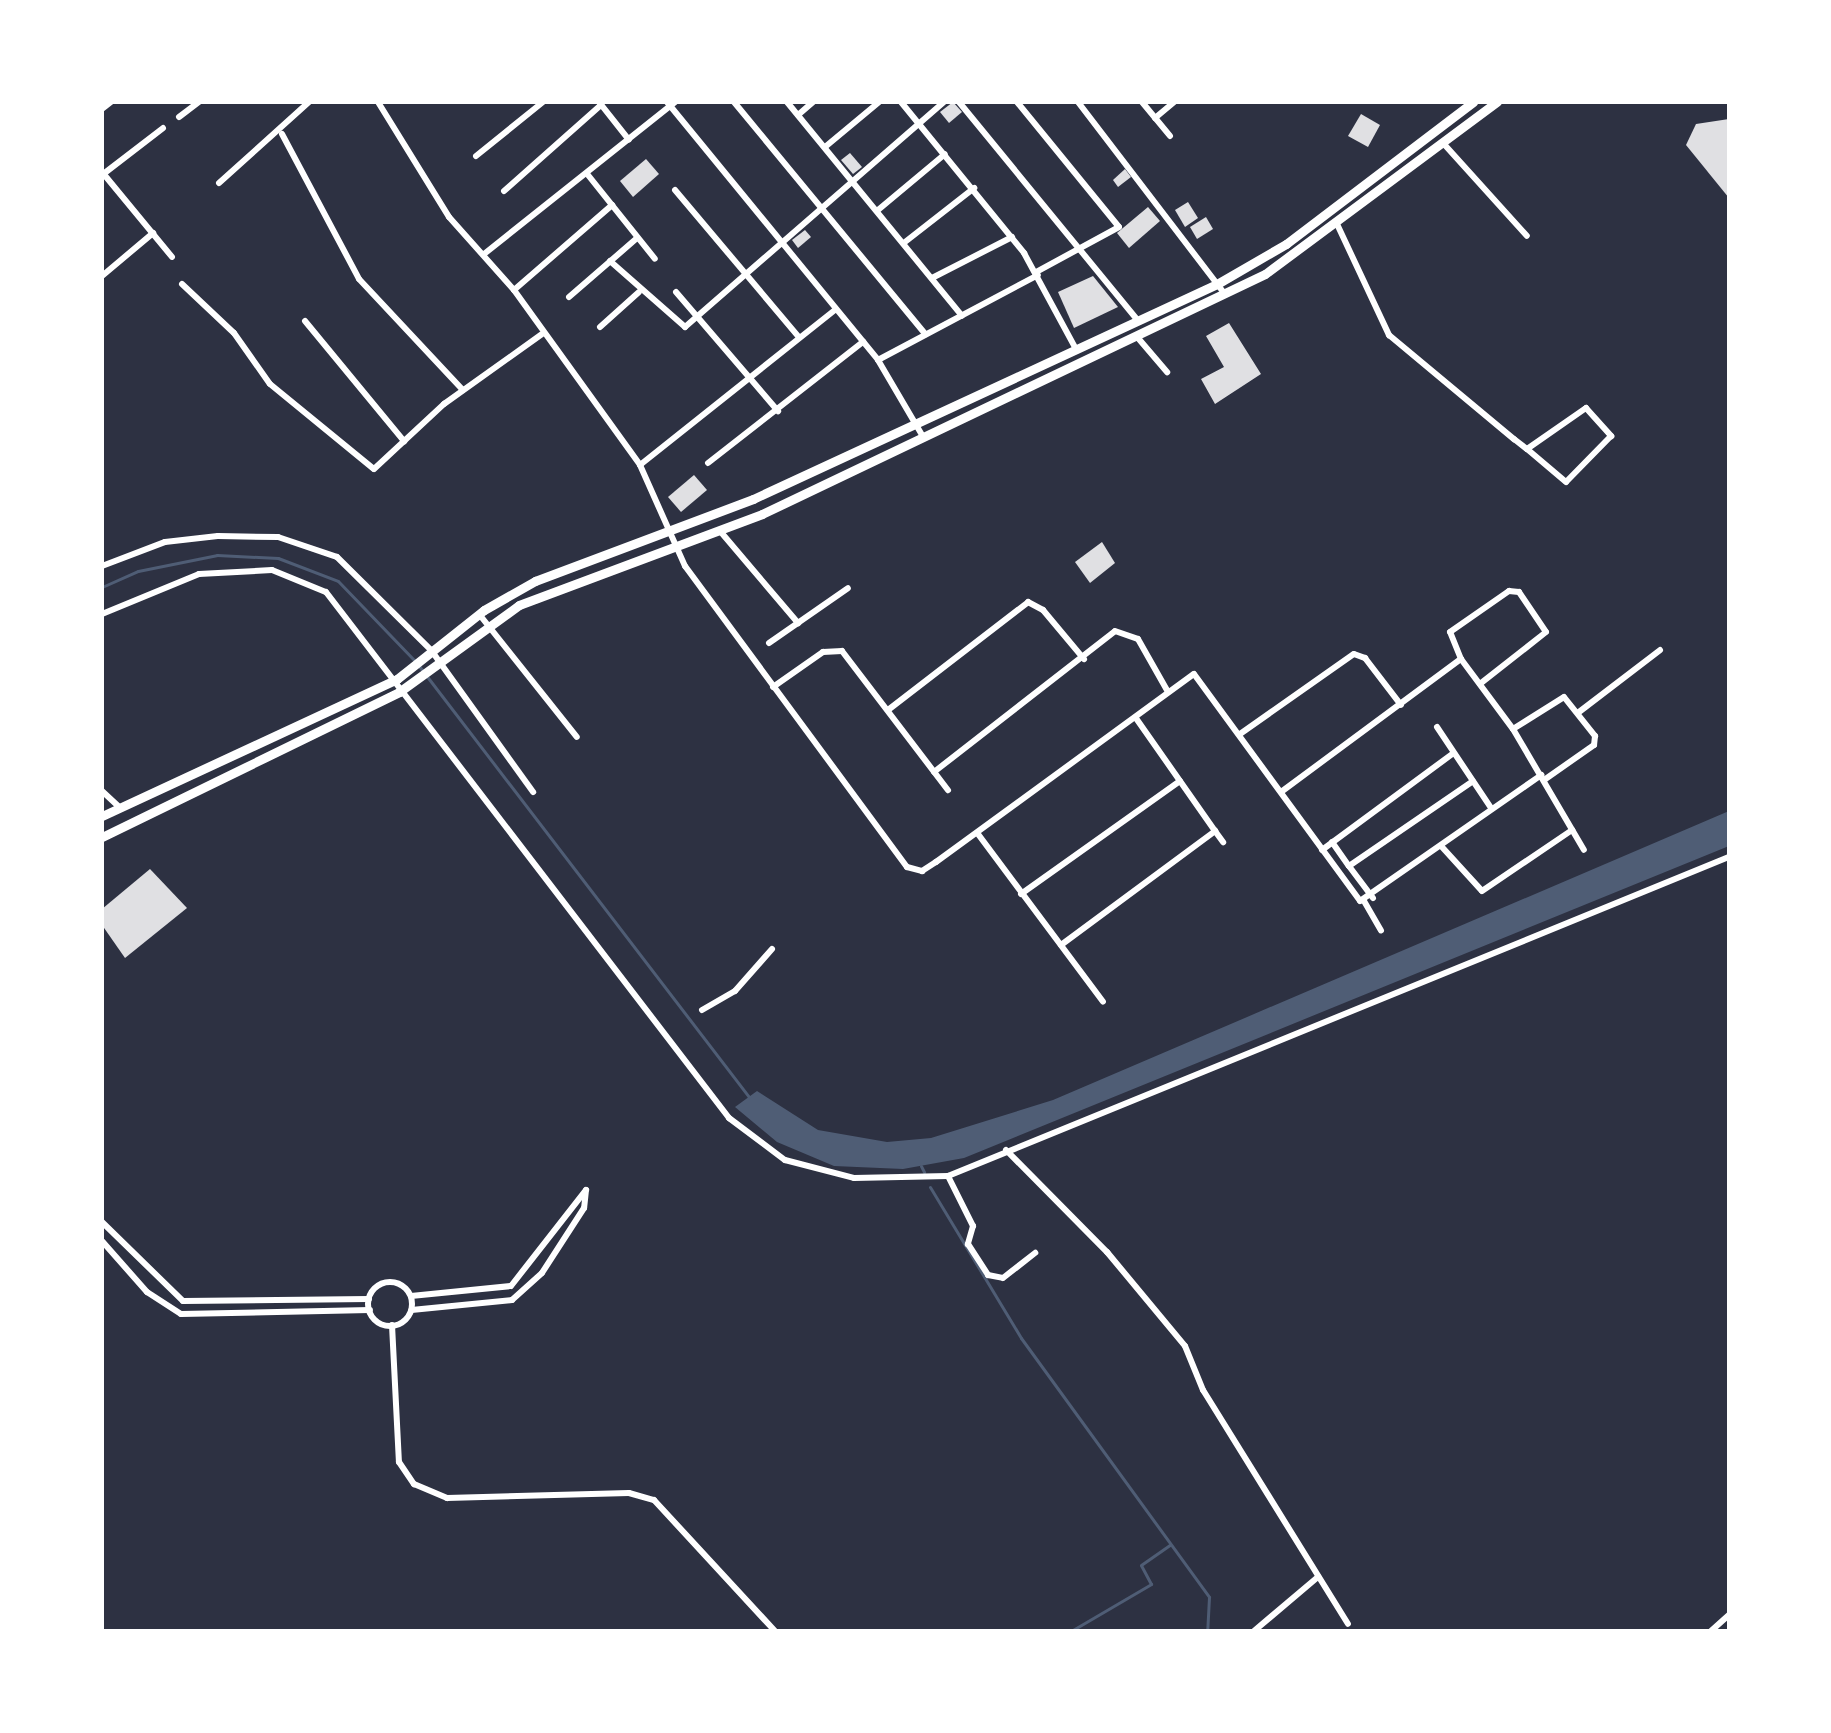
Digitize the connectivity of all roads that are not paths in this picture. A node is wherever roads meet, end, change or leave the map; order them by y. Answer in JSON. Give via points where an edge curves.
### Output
{"nodes":[{"id":1,"x":111,"y":102,"type":"edge"},
{"id":2,"x":199,"y":102,"type":"edge"},
{"id":3,"x":309,"y":102,"type":"edge"},
{"id":4,"x":378,"y":102,"type":"edge"},
{"id":5,"x":543,"y":102,"type":"edge"},
{"id":6,"x":611,"y":102,"type":"edge"},
{"id":7,"x":734,"y":102,"type":"edge"},
{"id":8,"x":787,"y":102,"type":"edge"},
{"id":9,"x":813,"y":102,"type":"edge"},
{"id":10,"x":879,"y":102,"type":"edge"},
{"id":11,"x":901,"y":102,"type":"edge"},
{"id":12,"x":944,"y":102,"type":"edge"},
{"id":13,"x":959,"y":102,"type":"edge"},
{"id":14,"x":1017,"y":102,"type":"edge"},
{"id":15,"x":1078,"y":102,"type":"edge"},
{"id":16,"x":1142,"y":102,"type":"edge"},
{"id":17,"x":1174,"y":102,"type":"edge"},
{"id":18,"x":1473,"y":102,"type":"edge"},
{"id":19,"x":1497,"y":102,"type":"edge"},
{"id":20,"x":671,"y":103,"type":"edge"},
{"id":21,"x":601,"y":105,"type":"edge"},
{"id":22,"x":102,"y":109,"type":"edge"},
{"id":23,"x":798,"y":115,"type":"junction"},
{"id":24,"x":179,"y":117,"type":"dead end"},
{"id":25,"x":1155,"y":118,"type":"junction"},
{"id":26,"x":919,"y":122,"type":"junction"},
{"id":27,"x":163,"y":128,"type":"dead end"},
{"id":28,"x":282,"y":134,"type":"junction"},
{"id":29,"x":1170,"y":136,"type":"dead end"},
{"id":30,"x":629,"y":140,"type":"junction"},
{"id":31,"x":1443,"y":143,"type":"junction"},
{"id":32,"x":825,"y":147,"type":"junction"},
{"id":33,"x":945,"y":154,"type":"junction"},
{"id":34,"x":476,"y":156,"type":"dead end"},
{"id":35,"x":102,"y":174,"type":"edge"},
{"id":36,"x":588,"y":175,"type":"junction"},
{"id":37,"x":852,"y":179,"type":"junction"},
{"id":38,"x":219,"y":183,"type":"dead end"},
{"id":39,"x":974,"y":188,"type":"junction"},
{"id":40,"x":675,"y":190,"type":"dead end"},
{"id":41,"x":504,"y":191,"type":"dead end"},
{"id":42,"x":612,"y":205,"type":"junction"},
{"id":43,"x":822,"y":206,"type":"junction"},
{"id":44,"x":878,"y":210,"type":"junction"},
{"id":45,"x":1337,"y":224,"type":"junction"},
{"id":46,"x":153,"y":233,"type":"junction"},
{"id":47,"x":1527,"y":236,"type":"dead end"},
{"id":48,"x":1012,"y":237,"type":"junction"},
{"id":49,"x":637,"y":238,"type":"junction"},
{"id":50,"x":905,"y":242,"type":"junction"},
{"id":51,"x":782,"y":243,"type":"junction"},
{"id":52,"x":1080,"y":252,"type":"junction"},
{"id":53,"x":484,"y":254,"type":"junction"},
{"id":54,"x":172,"y":257,"type":"dead end"},
{"id":55,"x":655,"y":259,"type":"dead end"},
{"id":56,"x":610,"y":261,"type":"junction"},
{"id":57,"x":745,"y":272,"type":"junction"},
{"id":58,"x":1037,"y":274,"type":"junction"},
{"id":59,"x":102,"y":276,"type":"edge"},
{"id":60,"x":932,"y":278,"type":"junction"},
{"id":61,"x":182,"y":284,"type":"dead end"},
{"id":62,"x":1217,"y":284,"type":"junction"},
{"id":63,"x":514,"y":290,"type":"junction"},
{"id":64,"x":639,"y":292,"type":"junction"},
{"id":65,"x":676,"y":292,"type":"dead end"},
{"id":66,"x":1225,"y":294,"type":"junction"},
{"id":67,"x":569,"y":297,"type":"dead end"},
{"id":68,"x":835,"y":310,"type":"junction"},
{"id":69,"x":698,"y":313,"type":"junction"},
{"id":70,"x":962,"y":316,"type":"junction"},
{"id":71,"x":305,"y":321,"type":"dead end"},
{"id":72,"x":1139,"y":322,"type":"junction"},
{"id":73,"x":600,"y":327,"type":"dead end"},
{"id":74,"x":542,"y":334,"type":"junction"},
{"id":75,"x":925,"y":334,"type":"junction"},
{"id":76,"x":798,"y":336,"type":"junction"},
{"id":77,"x":1138,"y":338,"type":"junction"},
{"id":78,"x":863,"y":342,"type":"junction"},
{"id":79,"x":1077,"y":351,"type":"junction"},
{"id":80,"x":878,"y":360,"type":"junction"},
{"id":81,"x":1167,"y":372,"type":"dead end"},
{"id":82,"x":750,"y":375,"type":"junction"},
{"id":83,"x":463,"y":390,"type":"junction"},
{"id":84,"x":778,"y":411,"type":"junction"},
{"id":85,"x":915,"y":422,"type":"junction"},
{"id":86,"x":922,"y":435,"type":"junction"},
{"id":87,"x":404,"y":441,"type":"junction"},
{"id":88,"x":1527,"y":449,"type":"junction"},
{"id":89,"x":708,"y":463,"type":"dead end"},
{"id":90,"x":640,"y":465,"type":"junction"},
{"id":91,"x":720,"y":531,"type":"junction"},
{"id":92,"x":670,"y":533,"type":"junction"},
{"id":93,"x":675,"y":549,"type":"junction"},
{"id":94,"x":102,"y":566,"type":"edge"},
{"id":95,"x":848,"y":588,"type":"dead end"},
{"id":96,"x":102,"y":614,"type":"edge"},
{"id":97,"x":479,"y":614,"type":"junction"},
{"id":98,"x":798,"y":623,"type":"junction"},
{"id":99,"x":487,"y":627,"type":"junction"},
{"id":100,"x":769,"y":643,"type":"dead end"},
{"id":101,"x":1660,"y":650,"type":"dead end"},
{"id":102,"x":429,"y":652,"type":"junction"},
{"id":103,"x":1084,"y":659,"type":"junction"},
{"id":104,"x":1461,"y":659,"type":"junction"},
{"id":105,"x":436,"y":664,"type":"junction"},
{"id":106,"x":394,"y":680,"type":"junction"},
{"id":107,"x":1480,"y":684,"type":"junction"},
{"id":108,"x":773,"y":687,"type":"junction"},
{"id":109,"x":402,"y":691,"type":"junction"},
{"id":110,"x":1168,"y":692,"type":"junction"},
{"id":111,"x":1401,"y":705,"type":"junction"},
{"id":112,"x":888,"y":710,"type":"junction"},
{"id":113,"x":1579,"y":712,"type":"junction"},
{"id":114,"x":1136,"y":718,"type":"junction"},
{"id":115,"x":1437,"y":727,"type":"dead end"},
{"id":116,"x":1513,"y":729,"type":"junction"},
{"id":117,"x":1240,"y":734,"type":"junction"},
{"id":118,"x":577,"y":737,"type":"dead end"},
{"id":119,"x":1452,"y":754,"type":"junction"},
{"id":120,"x":934,"y":772,"type":"junction"},
{"id":121,"x":1543,"y":778,"type":"junction"},
{"id":122,"x":1180,"y":781,"type":"junction"},
{"id":123,"x":1473,"y":781,"type":"junction"},
{"id":124,"x":948,"y":790,"type":"dead end"},
{"id":125,"x":102,"y":791,"type":"edge"},
{"id":126,"x":533,"y":792,"type":"dead end"},
{"id":127,"x":1281,"y":792,"type":"junction"},
{"id":128,"x":120,"y":808,"type":"junction"},
{"id":129,"x":1491,"y":808,"type":"junction"},
{"id":130,"x":102,"y":816,"type":"edge"},
{"id":131,"x":1572,"y":830,"type":"junction"},
{"id":132,"x":1215,"y":831,"type":"junction"},
{"id":133,"x":978,"y":834,"type":"junction"},
{"id":134,"x":102,"y":837,"type":"edge"},
{"id":135,"x":1223,"y":842,"type":"dead end"},
{"id":136,"x":1332,"y":842,"type":"junction"},
{"id":137,"x":1442,"y":847,"type":"junction"},
{"id":138,"x":1322,"y":850,"type":"junction"},
{"id":139,"x":1584,"y":850,"type":"dead end"},
{"id":140,"x":1729,"y":857,"type":"edge"},
{"id":141,"x":1349,"y":866,"type":"junction"},
{"id":142,"x":1021,"y":894,"type":"junction"},
{"id":143,"x":1373,"y":898,"type":"junction"},
{"id":144,"x":1364,"y":901,"type":"junction"},
{"id":145,"x":1381,"y":931,"type":"dead end"},
{"id":146,"x":1061,"y":945,"type":"junction"},
{"id":147,"x":772,"y":949,"type":"dead end"},
{"id":148,"x":1103,"y":1002,"type":"dead end"},
{"id":149,"x":702,"y":1010,"type":"dead end"},
{"id":150,"x":1006,"y":1150,"type":"junction"},
{"id":151,"x":948,"y":1176,"type":"junction"},
{"id":152,"x":102,"y":1222,"type":"edge"},
{"id":153,"x":102,"y":1241,"type":"edge"},
{"id":154,"x":1035,"y":1253,"type":"dead end"},
{"id":155,"x":411,"y":1296,"type":"junction"},
{"id":156,"x":369,"y":1299,"type":"junction"},
{"id":157,"x":370,"y":1310,"type":"junction"},
{"id":158,"x":411,"y":1310,"type":"junction"},
{"id":159,"x":392,"y":1325,"type":"junction"},
{"id":160,"x":1318,"y":1577,"type":"junction"},
{"id":161,"x":1729,"y":1615,"type":"edge"},
{"id":162,"x":1348,"y":1624,"type":"dead end"},
{"id":163,"x":775,"y":1631,"type":"edge"},
{"id":164,"x":1254,"y":1631,"type":"edge"},
{"id":165,"x":1711,"y":1631,"type":"edge"}],
"edges":[{"from":1,"to":22,"type":"street"},
{"from":2,"to":24,"type":"street"},
{"from":3,"to":28,"type":"street"},
{"from":4,"to":53,"type":"street","via":[[449,217]]},
{"from":5,"to":34,"type":"street"},
{"from":6,"to":21,"type":"street"},
{"from":7,"to":43,"type":"street"},
{"from":8,"to":23,"type":"street"},
{"from":9,"to":23,"type":"street"},
{"from":10,"to":32,"type":"street"},
{"from":11,"to":26,"type":"street"},
{"from":12,"to":26,"type":"street"},
{"from":13,"to":52,"type":"street"},
{"from":14,"to":52,"type":"street","via":[[1118,226]]},
{"from":15,"to":62,"type":"street"},
{"from":16,"to":25,"type":"street"},
{"from":17,"to":25,"type":"street"},
{"from":18,"to":62,"type":"main road","via":[[1286,244]]},
{"from":19,"to":31,"type":"main road"},
{"from":20,"to":30,"type":"street"},
{"from":20,"to":51,"type":"street"},
{"from":21,"to":30,"type":"street"},
{"from":21,"to":41,"type":"street"},
{"from":23,"to":32,"type":"street"},
{"from":25,"to":29,"type":"street"},
{"from":26,"to":33,"type":"street"},
{"from":26,"to":37,"type":"street"},
{"from":27,"to":35,"type":"street"},
{"from":28,"to":38,"type":"street"},
{"from":28,"to":83,"type":"street","via":[[359,279]]},
{"from":30,"to":36,"type":"street"},
{"from":31,"to":45,"type":"main road"},
{"from":31,"to":47,"type":"street"},
{"from":32,"to":37,"type":"street"},
{"from":33,"to":39,"type":"street"},
{"from":33,"to":44,"type":"street"},
{"from":35,"to":46,"type":"street"},
{"from":36,"to":42,"type":"street"},
{"from":36,"to":53,"type":"street"},
{"from":37,"to":43,"type":"street"},
{"from":37,"to":44,"type":"street"},
{"from":39,"to":48,"type":"street"},
{"from":39,"to":50,"type":"street"},
{"from":40,"to":57,"type":"street"},
{"from":42,"to":49,"type":"street"},
{"from":42,"to":63,"type":"street"},
{"from":43,"to":51,"type":"street"},
{"from":43,"to":75,"type":"street"},
{"from":44,"to":50,"type":"street"},
{"from":45,"to":66,"type":"main road"},
{"from":45,"to":88,"type":"street","via":[[1389,335]]},
{"from":46,"to":54,"type":"street"},
{"from":46,"to":59,"type":"street"},
{"from":48,"to":58,"type":"street"},
{"from":48,"to":60,"type":"street"},
{"from":49,"to":55,"type":"street"},
{"from":49,"to":56,"type":"street"},
{"from":50,"to":60,"type":"street"},
{"from":51,"to":57,"type":"street"},
{"from":51,"to":68,"type":"street"},
{"from":52,"to":58,"type":"street"},
{"from":52,"to":72,"type":"street"},
{"from":53,"to":63,"type":"street"},
{"from":56,"to":64,"type":"street"},
{"from":56,"to":67,"type":"street"},
{"from":57,"to":69,"type":"street"},
{"from":57,"to":76,"type":"street"},
{"from":58,"to":70,"type":"street"},
{"from":58,"to":79,"type":"street"},
{"from":60,"to":70,"type":"street"},
{"from":61,"to":87,"type":"street","via":[[234,333],[270,384],[371,467]]},
{"from":62,"to":66,"type":"street"},
{"from":62,"to":72,"type":"main road"},
{"from":63,"to":74,"type":"street"},
{"from":64,"to":69,"type":"street","via":[[684,327]]},
{"from":64,"to":73,"type":"street"},
{"from":65,"to":69,"type":"street"},
{"from":66,"to":77,"type":"main road"},
{"from":68,"to":76,"type":"street"},
{"from":68,"to":78,"type":"street"},
{"from":69,"to":82,"type":"street"},
{"from":70,"to":75,"type":"street"},
{"from":71,"to":87,"type":"street"},
{"from":72,"to":79,"type":"main road"},
{"from":74,"to":83,"type":"street"},
{"from":74,"to":90,"type":"street"},
{"from":75,"to":80,"type":"street"},
{"from":76,"to":82,"type":"street"},
{"from":77,"to":81,"type":"street"},
{"from":77,"to":86,"type":"main road"},
{"from":78,"to":80,"type":"street"},
{"from":78,"to":84,"type":"street"},
{"from":79,"to":85,"type":"main road"},
{"from":80,"to":85,"type":"street"},
{"from":82,"to":84,"type":"street"},
{"from":82,"to":90,"type":"street"},
{"from":83,"to":87,"type":"street"},
{"from":84,"to":89,"type":"street"},
{"from":85,"to":86,"type":"street"},
{"from":85,"to":92,"type":"main road"},
{"from":86,"to":91,"type":"main road"},
{"from":88,"to":88,"type":"street","via":[[1566,482],[1611,436],[1586,408]]},
{"from":90,"to":92,"type":"street"},
{"from":91,"to":93,"type":"main road"},
{"from":91,"to":98,"type":"street"},
{"from":92,"to":93,"type":"street"},
{"from":92,"to":97,"type":"main road","via":[[535,581]]},
{"from":93,"to":99,"type":"main road","via":[[548,593]]},
{"from":93,"to":108,"type":"street"},
{"from":94,"to":102,"type":"street","via":[[177,540],[243,535],[302,543],[346,563]]},
{"from":95,"to":98,"type":"street"},
{"from":96,"to":106,"type":"street","via":[[199,574],[286,573],[340,606]]},
{"from":97,"to":99,"type":"street"},
{"from":97,"to":102,"type":"main road"},
{"from":98,"to":100,"type":"street"},
{"from":99,"to":105,"type":"main road"},
{"from":99,"to":118,"type":"street"},
{"from":101,"to":113,"type":"street"},
{"from":102,"to":105,"type":"street"},
{"from":102,"to":106,"type":"main road"},
{"from":103,"to":110,"type":"street","via":[[1115,631],[1129,632]]},
{"from":103,"to":112,"type":"street","via":[[1043,610],[1028,602]]},
{"from":103,"to":120,"type":"street"},
{"from":104,"to":107,"type":"street"},
{"from":104,"to":107,"type":"street","via":[[1448,643],[1450,632],[1509,591],[1519,592],[1546,632]]},
{"from":104,"to":111,"type":"street"},
{"from":105,"to":109,"type":"main road"},
{"from":105,"to":126,"type":"street"},
{"from":106,"to":109,"type":"street"},
{"from":106,"to":128,"type":"main road"},
{"from":107,"to":116,"type":"street"},
{"from":108,"to":112,"type":"street","via":[[837,649]]},
{"from":108,"to":133,"type":"street","via":[[907,867],[922,871]]},
{"from":109,"to":134,"type":"main road"},
{"from":109,"to":151,"type":"street","via":[[740,1129],[785,1160],[830,1174],[883,1182]]},
{"from":110,"to":114,"type":"street"},
{"from":110,"to":117,"type":"street","via":[[1194,674]]},
{"from":111,"to":117,"type":"street","via":[[1354,654]]},
{"from":111,"to":127,"type":"street"},
{"from":112,"to":120,"type":"street"},
{"from":113,"to":116,"type":"street","via":[[1559,698]]},
{"from":113,"to":121,"type":"street","via":[[1597,742]]},
{"from":114,"to":122,"type":"street"},
{"from":114,"to":133,"type":"street"},
{"from":115,"to":119,"type":"street"},
{"from":116,"to":121,"type":"street"},
{"from":117,"to":127,"type":"street"},
{"from":119,"to":123,"type":"street"},
{"from":119,"to":136,"type":"street"},
{"from":120,"to":124,"type":"street"},
{"from":121,"to":129,"type":"street"},
{"from":121,"to":131,"type":"street"},
{"from":122,"to":132,"type":"street"},
{"from":122,"to":142,"type":"street"},
{"from":123,"to":129,"type":"street"},
{"from":123,"to":141,"type":"street"},
{"from":125,"to":128,"type":"street"},
{"from":127,"to":138,"type":"street"},
{"from":128,"to":130,"type":"main road"},
{"from":129,"to":137,"type":"street"},
{"from":131,"to":137,"type":"street","via":[[1486,891],[1469,884]]},
{"from":131,"to":139,"type":"street"},
{"from":132,"to":135,"type":"street"},
{"from":132,"to":146,"type":"street"},
{"from":133,"to":142,"type":"street"},
{"from":136,"to":138,"type":"street"},
{"from":136,"to":141,"type":"street"},
{"from":137,"to":143,"type":"street"},
{"from":138,"to":144,"type":"street","via":[[1353,896]]},
{"from":140,"to":150,"type":"street"},
{"from":141,"to":143,"type":"street"},
{"from":142,"to":146,"type":"street"},
{"from":143,"to":144,"type":"street"},
{"from":144,"to":145,"type":"street"},
{"from":146,"to":148,"type":"street"},
{"from":147,"to":149,"type":"street","via":[[735,991]]},
{"from":150,"to":151,"type":"street"},
{"from":150,"to":160,"type":"street","via":[[1107,1252],[1185,1346],[1203,1390]]},
{"from":151,"to":154,"type":"street","via":[[973,1226],[968,1244],[988,1275],[1003,1278]]},
{"from":152,"to":156,"type":"street","via":[[183,1301]]},
{"from":153,"to":157,"type":"street","via":[[147,1292],[181,1314]]},
{"from":155,"to":156,"type":"street","via":[[389,1282]]},
{"from":155,"to":158,"type":"street"},
{"from":155,"to":158,"type":"street","via":[[511,1286],[586,1190],[584,1208],[542,1273],[512,1300]]},
{"from":156,"to":157,"type":"street"},
{"from":157,"to":159,"type":"street"},
{"from":158,"to":159,"type":"street"},
{"from":159,"to":163,"type":"street","via":[[399,1462],[414,1484],[447,1498],[629,1493],[654,1500]]},
{"from":160,"to":162,"type":"street"},
{"from":160,"to":164,"type":"street"},
{"from":161,"to":165,"type":"street"}]}
